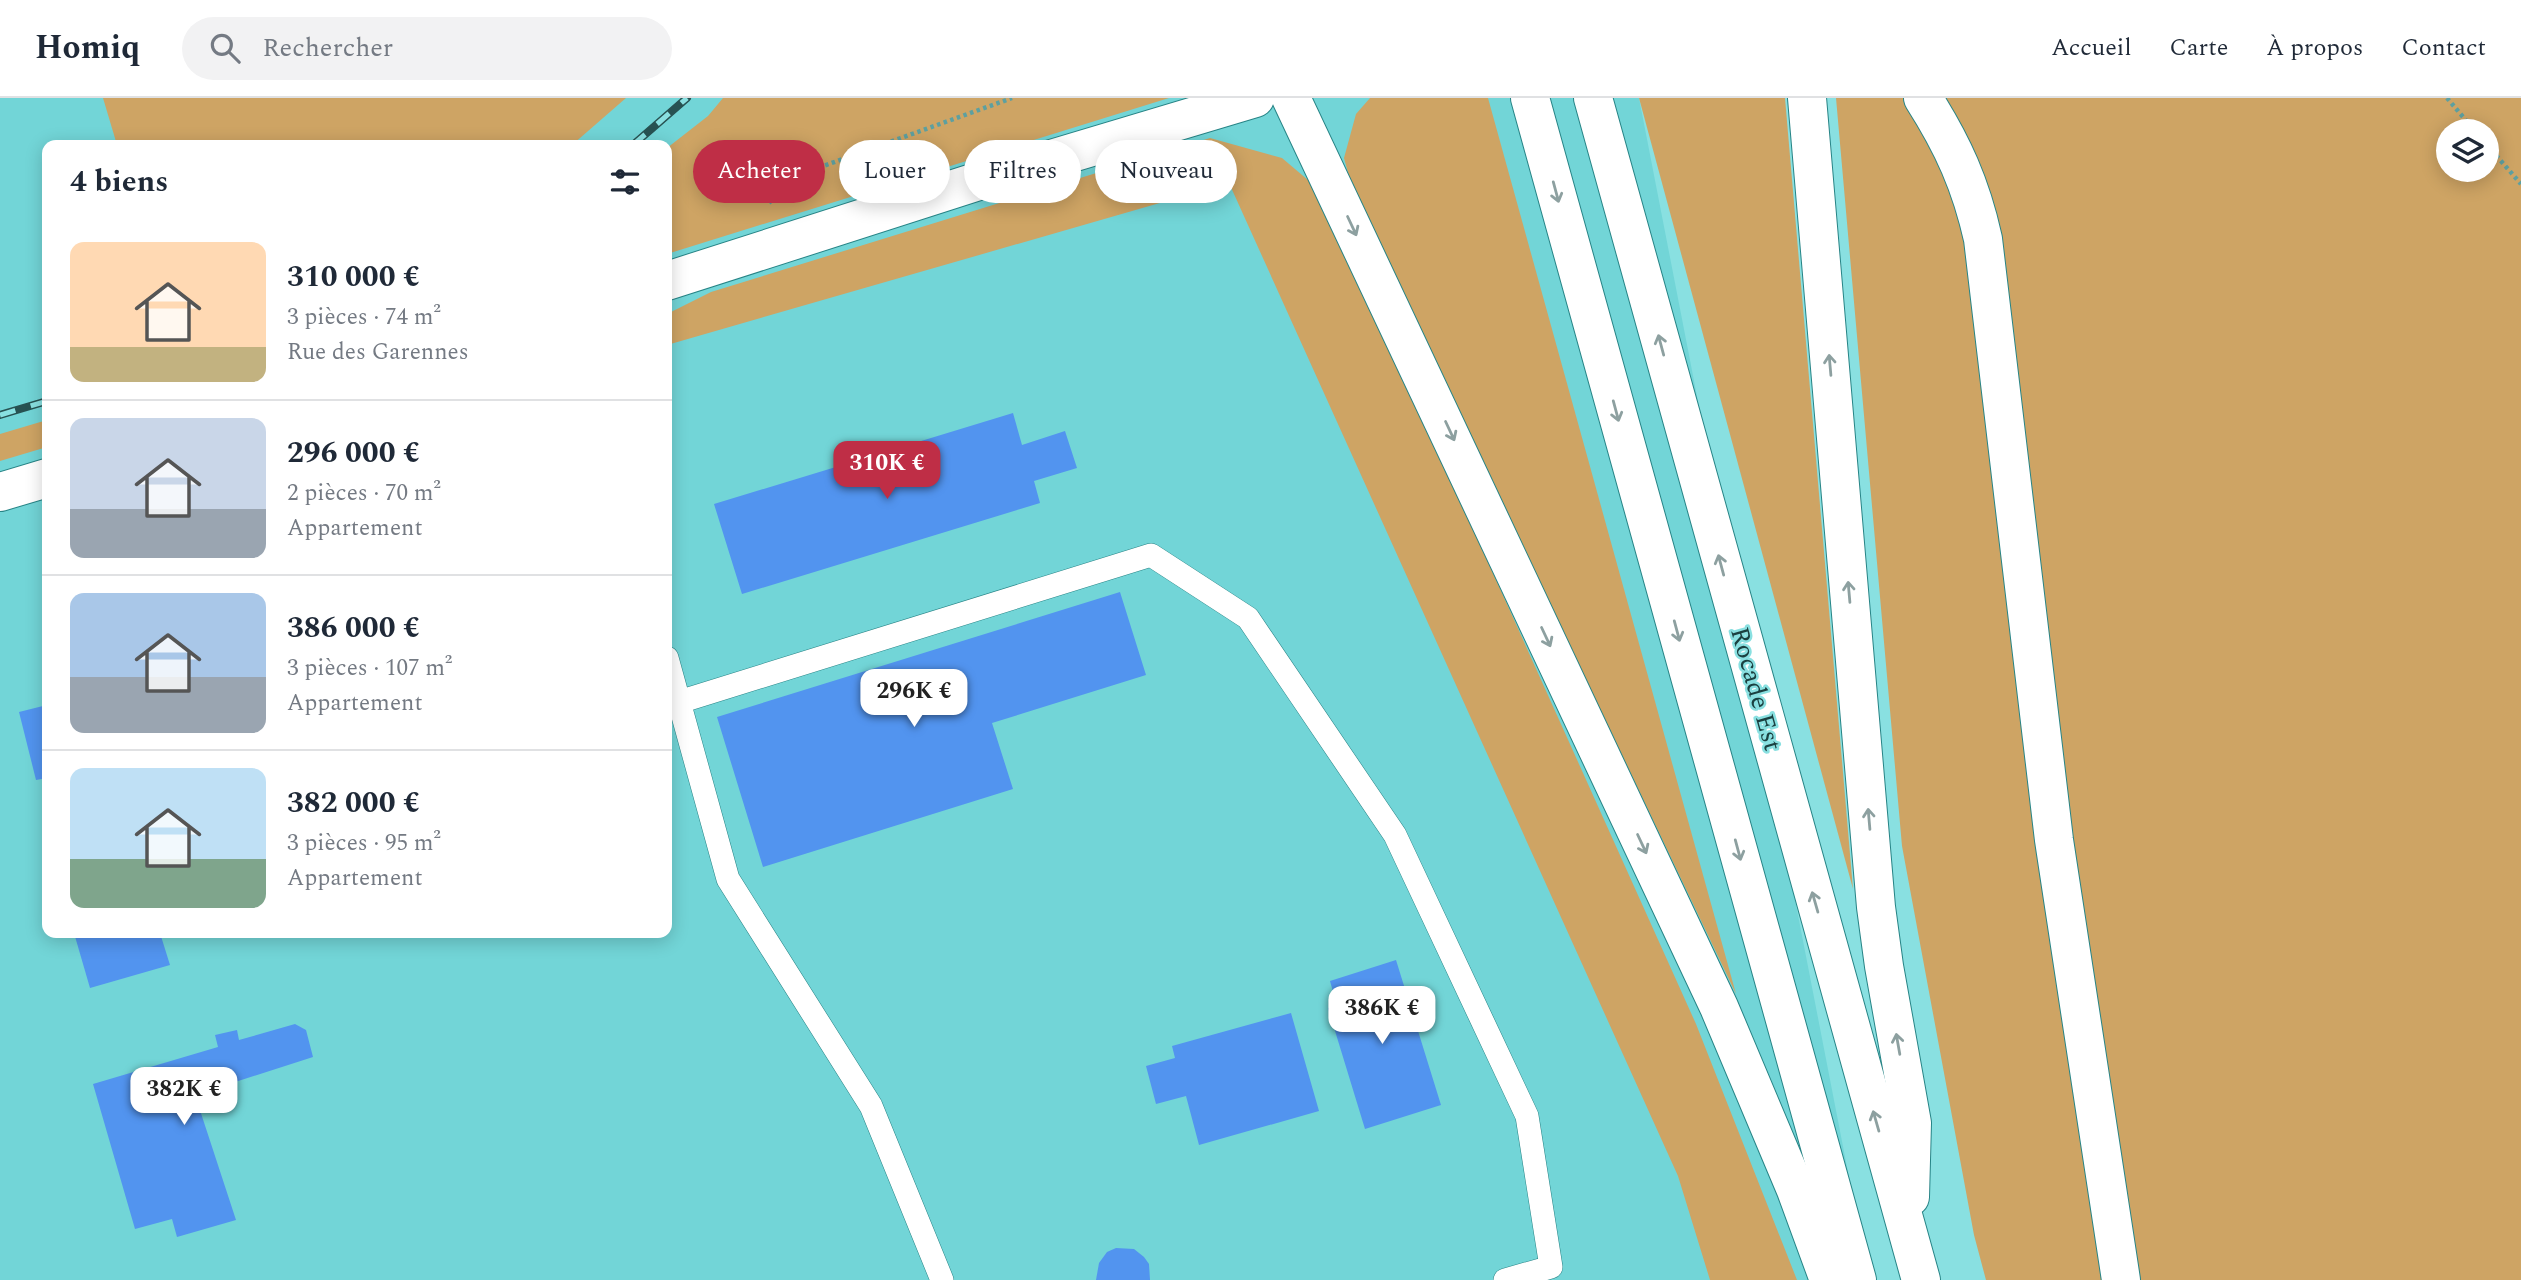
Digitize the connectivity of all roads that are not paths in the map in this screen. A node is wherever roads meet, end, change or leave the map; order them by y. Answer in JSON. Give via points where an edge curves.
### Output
{"nodes":[{"id":1,"x":1255,"y":98,"type":"edge"},
{"id":2,"x":1291,"y":98,"type":"edge"},
{"id":3,"x":1807,"y":98,"type":"edge"},
{"id":4,"x":1923,"y":98,"type":"edge"},
{"id":5,"x":1595,"y":107,"type":"edge"},
{"id":6,"x":1534,"y":112,"type":"edge"},
{"id":7,"x":672,"y":279,"type":"edge"},
{"id":8,"x":42,"y":479,"type":"edge"},
{"id":9,"x":0,"y":492,"type":"edge"},
{"id":10,"x":672,"y":676,"type":"edge"},
{"id":11,"x":679,"y":702,"type":"junction"},
{"id":12,"x":1909,"y":1234,"type":"junction"},
{"id":13,"x":942,"y":1280,"type":"edge"},
{"id":14,"x":1505,"y":1280,"type":"edge"},
{"id":15,"x":1829,"y":1280,"type":"edge"},
{"id":16,"x":1857,"y":1280,"type":"edge"},
{"id":17,"x":1922,"y":1280,"type":"edge"},
{"id":18,"x":2121,"y":1280,"type":"edge"}],
"edges":[{"from":1,"to":7,"type":"main road"},
{"from":2,"to":15,"type":"main road","one_way":true,"via":[[1719,1007]]},
{"from":12,"to":3,"type":"main road","one_way":true,"via":[[1912,1123],[1876,907]]},
{"from":4,"to":18,"type":"main road","via":[[1969,184],[1983,239],[2054,840]]},
{"from":12,"to":5,"type":"main road","name":"Rocade Est","one_way":true},
{"from":6,"to":16,"type":"main road","one_way":true},
{"from":8,"to":9,"type":"main road"},
{"from":10,"to":11,"type":"lane"},
{"from":11,"to":13,"type":"lane","via":[[728,879],[871,1106]]},
{"from":11,"to":14,"type":"lane","via":[[1151,555],[1248,618],[1395,835],[1527,1116],[1551,1267]]},
{"from":12,"to":17,"type":"main road","name":"Rocade Est"}]}
